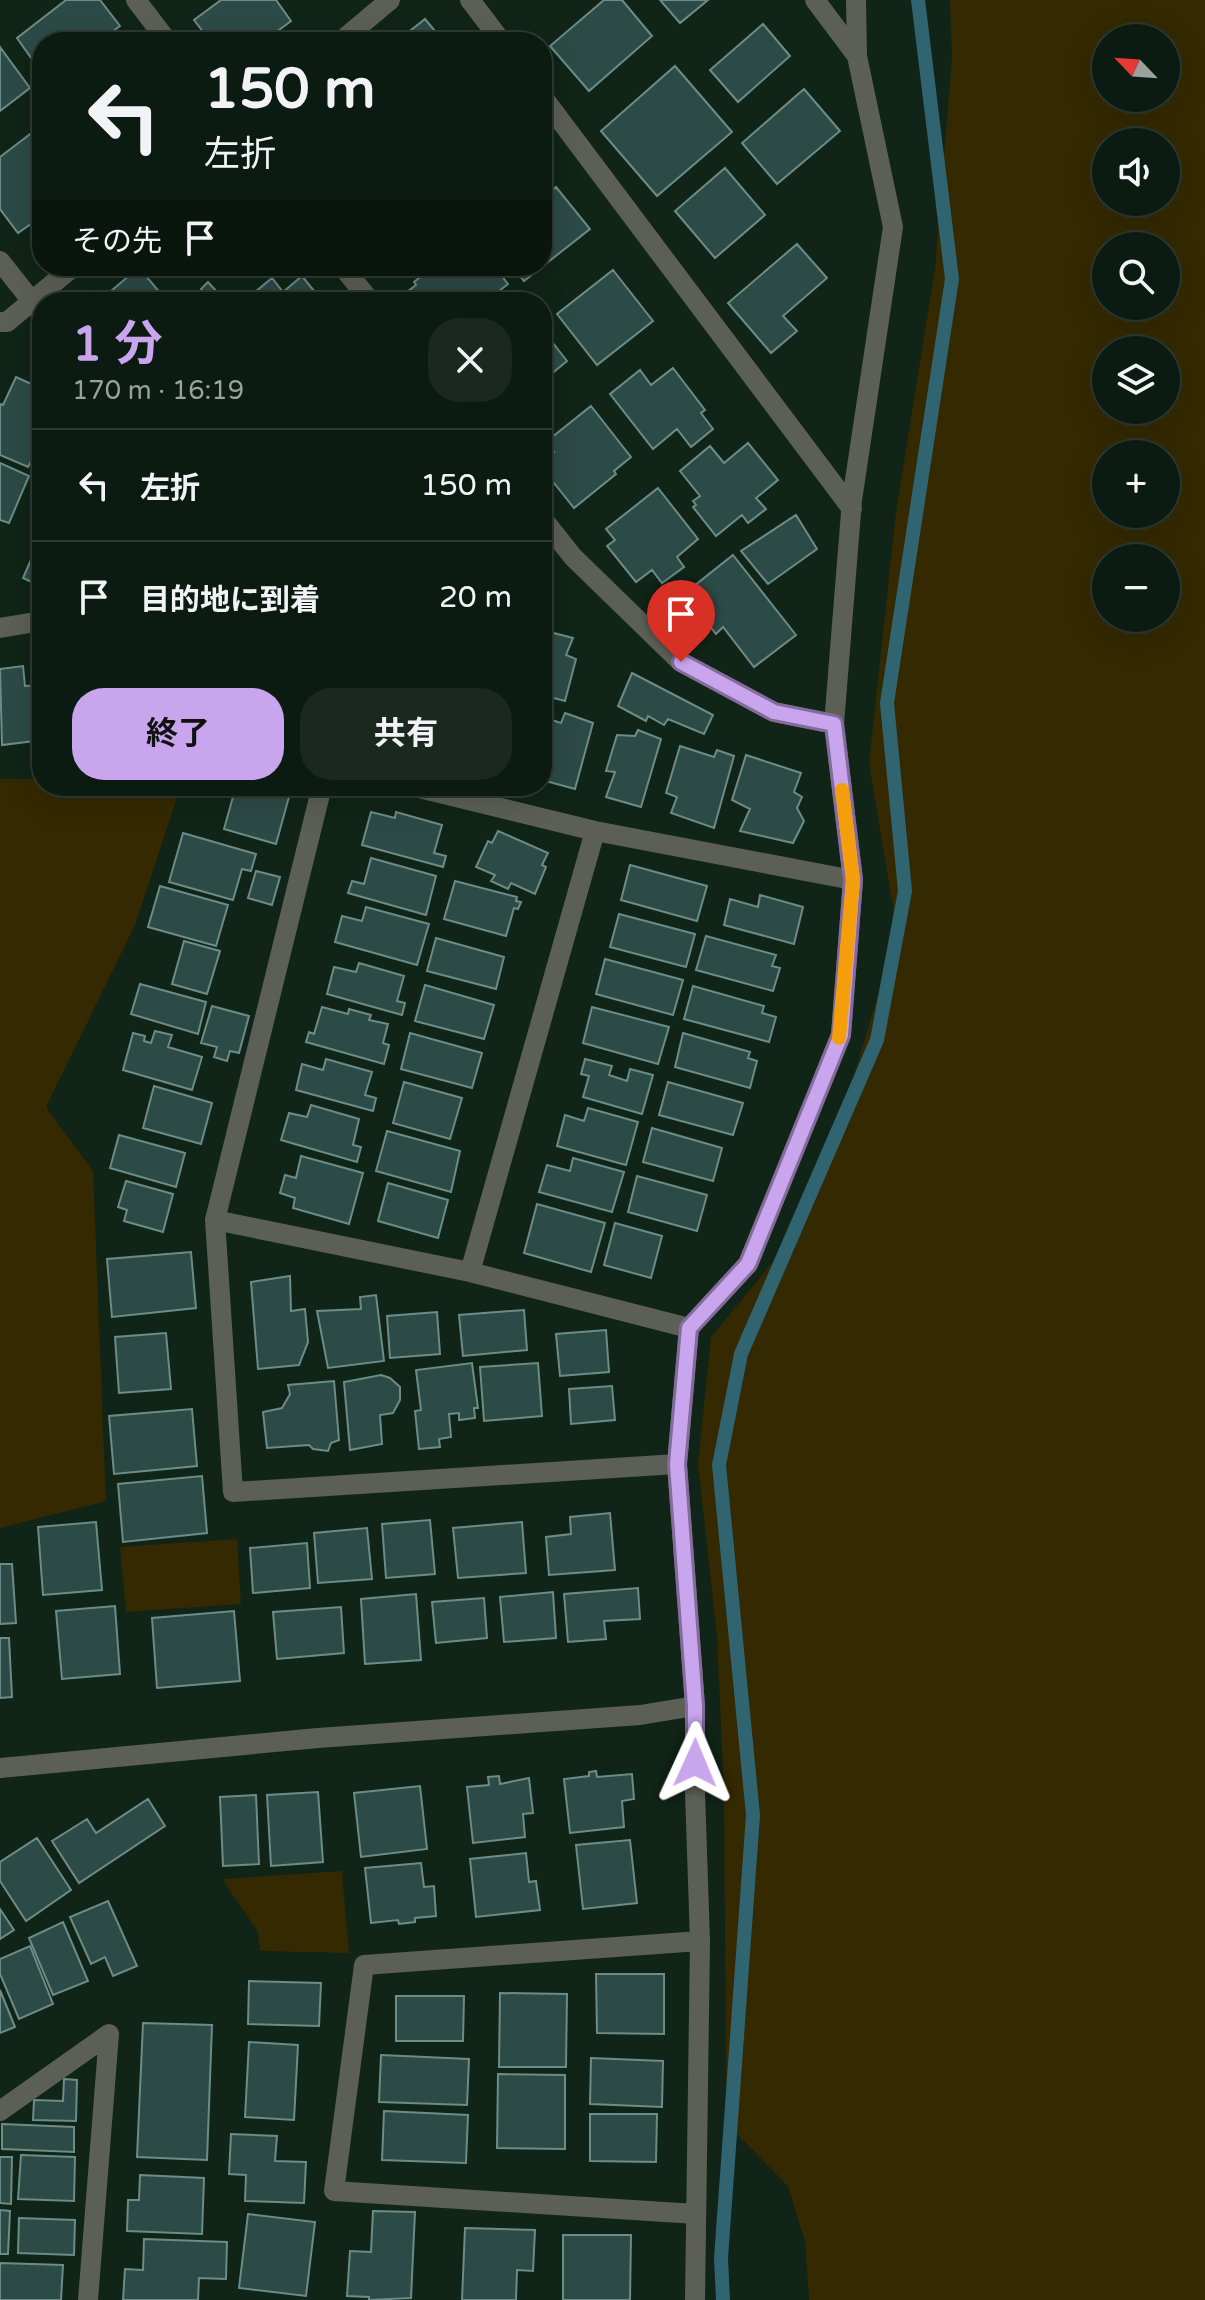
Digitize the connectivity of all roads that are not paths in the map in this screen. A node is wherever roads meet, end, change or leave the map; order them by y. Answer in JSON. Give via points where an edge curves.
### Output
{"nodes":[{"id":1,"x":136,"y":0,"type":"edge"},
{"id":2,"x":390,"y":0,"type":"edge"},
{"id":3,"x":470,"y":0,"type":"edge"},
{"id":4,"x":815,"y":0,"type":"edge"},
{"id":5,"x":856,"y":0,"type":"edge"},
{"id":6,"x":160,"y":32,"type":"edge"},
{"id":7,"x":352,"y":32,"type":"edge"},
{"id":8,"x":494,"y":32,"type":"edge"},
{"id":9,"x":857,"y":56,"type":"junction"},
{"id":10,"x":552,"y":109,"type":"edge"},
{"id":11,"x":0,"y":261,"type":"edge"},
{"id":12,"x":65,"y":276,"type":"edge"},
{"id":13,"x":350,"y":276,"type":"edge"},
{"id":14,"x":50,"y":292,"type":"edge"},
{"id":15,"x":363,"y":292,"type":"edge"},
{"id":16,"x":32,"y":303,"type":"edge"},
{"id":17,"x":32,"y":310,"type":"edge"},
{"id":18,"x":0,"y":322,"type":"edge"},
{"id":19,"x":852,"y":509,"type":"junction"},
{"id":20,"x":552,"y":531,"type":"edge"},
{"id":21,"x":32,"y":623,"type":"edge"},
{"id":22,"x":0,"y":628,"type":"edge"},
{"id":23,"x":834,"y":724,"type":"junction"},
{"id":24,"x":320,"y":796,"type":"edge"},
{"id":25,"x":452,"y":796,"type":"edge"},
{"id":26,"x":595,"y":831,"type":"junction"},
{"id":27,"x":853,"y":880,"type":"junction"},
{"id":28,"x":215,"y":1220,"type":"junction"},
{"id":29,"x":470,"y":1272,"type":"junction"},
{"id":30,"x":689,"y":1328,"type":"junction"},
{"id":31,"x":677,"y":1464,"type":"junction"},
{"id":32,"x":695,"y":1706,"type":"junction"},
{"id":33,"x":0,"y":1768,"type":"edge"},
{"id":34,"x":700,"y":1941,"type":"junction"},
{"id":35,"x":0,"y":2111,"type":"edge"},
{"id":36,"x":696,"y":2214,"type":"junction"},
{"id":37,"x":88,"y":2300,"type":"edge"},
{"id":38,"x":695,"y":2300,"type":"edge"}],
"edges":[{"from":1,"to":6,"type":"street"},
{"from":2,"to":7,"type":"street"},
{"from":3,"to":8,"type":"street"},
{"from":4,"to":9,"type":"street"},
{"from":5,"to":9,"type":"street"},
{"from":9,"to":19,"type":"street","via":[[893,227]]},
{"from":10,"to":19,"type":"street"},
{"from":11,"to":16,"type":"street"},
{"from":12,"to":14,"type":"street"},
{"from":13,"to":15,"type":"street"},
{"from":17,"to":18,"type":"street"},
{"from":19,"to":23,"type":"street"},
{"from":20,"to":23,"type":"street","via":[[681,662],[774,712]]},
{"from":21,"to":22,"type":"street"},
{"from":23,"to":27,"type":"street"},
{"from":24,"to":28,"type":"street"},
{"from":25,"to":26,"type":"street"},
{"from":26,"to":27,"type":"street"},
{"from":26,"to":29,"type":"street"},
{"from":27,"to":30,"type":"street","via":[[841,1035],[748,1264]]},
{"from":28,"to":29,"type":"street"},
{"from":28,"to":31,"type":"street","via":[[233,1492]]},
{"from":29,"to":30,"type":"street"},
{"from":30,"to":31,"type":"street"},
{"from":31,"to":32,"type":"street"},
{"from":32,"to":33,"type":"street","via":[[640,1715]]},
{"from":32,"to":34,"type":"street"},
{"from":34,"to":36,"type":"street"},
{"from":34,"to":36,"type":"street","via":[[364,1965],[334,2191]]},
{"from":35,"to":37,"type":"street","via":[[109,2034]]},
{"from":36,"to":38,"type":"street"}]}
